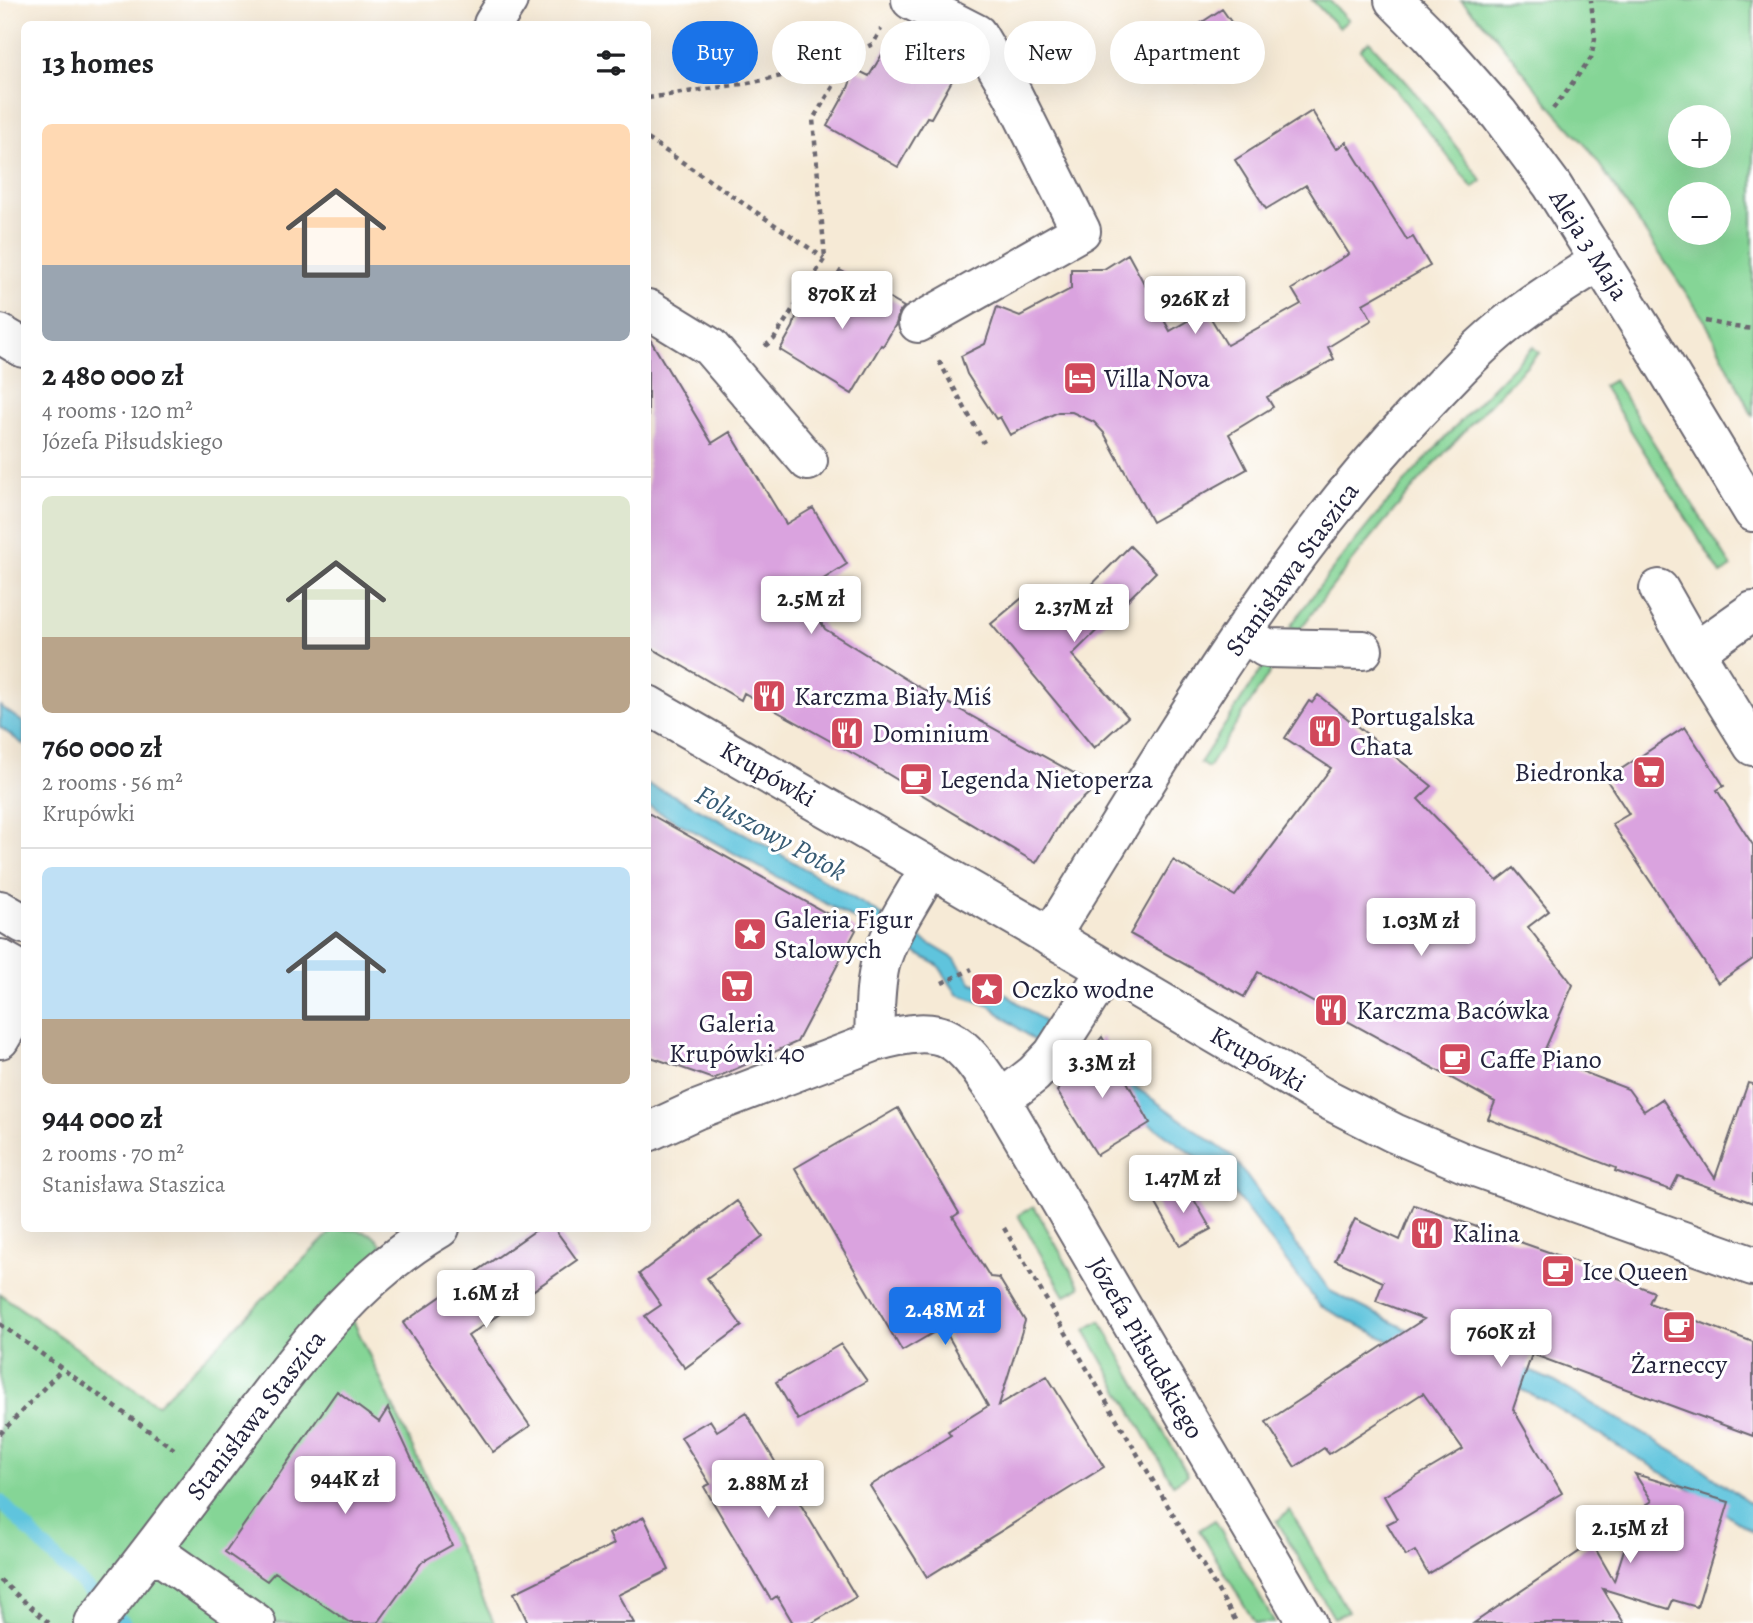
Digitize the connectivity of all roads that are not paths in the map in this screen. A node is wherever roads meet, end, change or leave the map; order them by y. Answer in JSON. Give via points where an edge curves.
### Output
{"nodes":[{"id":1,"x":508,"y":0,"type":"edge"},
{"id":2,"x":1394,"y":0,"type":"edge"},
{"id":3,"x":898,"y":11,"type":"edge"},
{"id":4,"x":495,"y":21,"type":"edge"},
{"id":5,"x":1600,"y":261,"type":"junction"},
{"id":6,"x":651,"y":311,"type":"edge"},
{"id":7,"x":918,"y":323,"type":"road end"},
{"id":8,"x":0,"y":334,"type":"edge"},
{"id":9,"x":21,"y":346,"type":"edge"},
{"id":10,"x":808,"y":461,"type":"dead end"},
{"id":11,"x":1753,"y":512,"type":"edge"},
{"id":12,"x":1659,"y":589,"type":"dead end"},
{"id":13,"x":1753,"y":611,"type":"edge"},
{"id":14,"x":1243,"y":633,"type":"junction"},
{"id":15,"x":1363,"y":650,"type":"dead end"},
{"id":16,"x":1695,"y":652,"type":"junction"},
{"id":17,"x":651,"y":707,"type":"edge"},
{"id":18,"x":1753,"y":746,"type":"edge"},
{"id":19,"x":930,"y":867,"type":"junction"},
{"id":20,"x":0,"y":909,"type":"edge"},
{"id":21,"x":21,"y":921,"type":"edge"},
{"id":22,"x":1051,"y":937,"type":"junction"},
{"id":23,"x":0,"y":959,"type":"edge"},
{"id":24,"x":1105,"y":971,"type":"junction"},
{"id":25,"x":0,"y":999,"type":"edge"},
{"id":26,"x":21,"y":1003,"type":"edge"},
{"id":27,"x":0,"y":1039,"type":"edge"},
{"id":28,"x":874,"y":1042,"type":"junction"},
{"id":29,"x":1001,"y":1100,"type":"junction"},
{"id":30,"x":651,"y":1131,"type":"edge"},
{"id":31,"x":434,"y":1232,"type":"edge"},
{"id":32,"x":1753,"y":1266,"type":"edge"},
{"id":33,"x":152,"y":1550,"type":"junction"},
{"id":34,"x":94,"y":1623,"type":"edge"},
{"id":35,"x":256,"y":1623,"type":"edge"},
{"id":36,"x":1307,"y":1623,"type":"edge"}],
"edges":[{"from":1,"to":4,"type":"street"},
{"from":2,"to":5,"type":"street","name":"Aleja 3 Maja","via":[[1499,114]]},
{"from":3,"to":7,"type":"street","via":[[977,34],[1081,231]]},
{"from":5,"to":11,"type":"street","name":"Aleja 3 Maja"},
{"from":5,"to":14,"type":"street","name":"Stanisława Staszica","via":[[1505,325],[1390,440],[1294,559]]},
{"from":6,"to":10,"type":"street","via":[[710,348]]},
{"from":8,"to":9,"type":"street"},
{"from":12,"to":16,"type":"street"},
{"from":13,"to":16,"type":"street"},
{"from":14,"to":15,"type":"street","via":[[1266,648]]},
{"from":14,"to":22,"type":"street","name":"Stanisława Staszica"},
{"from":16,"to":18,"type":"street"},
{"from":17,"to":19,"type":"street","name":"Krupówki"},
{"from":19,"to":22,"type":"street","name":"Krupówki"},
{"from":19,"to":28,"type":"street","via":[[881,964]]},
{"from":20,"to":21,"type":"street"},
{"from":22,"to":24,"type":"street","name":"Krupówki"},
{"from":23,"to":25,"type":"street","via":[[18,969]]},
{"from":24,"to":29,"type":"street","via":[[1053,1054]]},
{"from":24,"to":32,"type":"street","name":"Krupówki","via":[[1394,1133],[1467,1164]]},
{"from":26,"to":27,"type":"street"},
{"from":28,"to":29,"type":"street","name":"Józefa Piłsudskiego","via":[[919,1032],[940,1035],[957,1043],[975,1062]]},
{"from":28,"to":30,"type":"street"},
{"from":29,"to":36,"type":"street","name":"Józefa Piłsudskiego"},
{"from":31,"to":33,"type":"street","name":"Stanisława Staszica","via":[[396,1258],[353,1297],[280,1381]]},
{"from":33,"to":34,"type":"street","name":"Stanisława Staszica"},
{"from":33,"to":35,"type":"street"}]}
